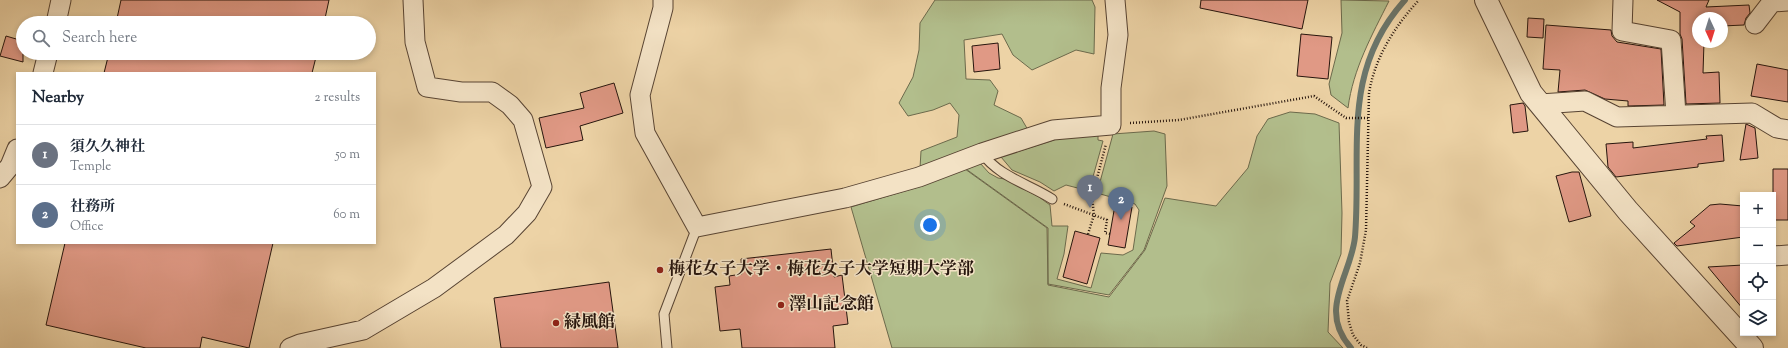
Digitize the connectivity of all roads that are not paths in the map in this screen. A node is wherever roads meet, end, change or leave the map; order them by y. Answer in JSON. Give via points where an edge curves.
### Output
{"nodes":[{"id":1,"x":61,"y":0,"type":"edge"},
{"id":2,"x":413,"y":0,"type":"edge"},
{"id":3,"x":663,"y":0,"type":"edge"},
{"id":4,"x":1116,"y":0,"type":"edge"},
{"id":5,"x":1486,"y":0,"type":"edge"},
{"id":6,"x":1624,"y":0,"type":"edge"},
{"id":7,"x":1788,"y":1,"type":"edge"},
{"id":8,"x":58,"y":16,"type":"edge"},
{"id":9,"x":1755,"y":24,"type":"dead end"},
{"id":10,"x":46,"y":60,"type":"edge"},
{"id":11,"x":43,"y":72,"type":"edge"},
{"id":12,"x":1540,"y":104,"type":"junction"},
{"id":13,"x":1676,"y":116,"type":"junction"},
{"id":14,"x":1788,"y":130,"type":"edge"},
{"id":15,"x":16,"y":151,"type":"edge"},
{"id":16,"x":982,"y":154,"type":"junction"},
{"id":17,"x":0,"y":178,"type":"edge"},
{"id":18,"x":1052,"y":199,"type":"road end"},
{"id":19,"x":697,"y":227,"type":"junction"},
{"id":20,"x":1788,"y":255,"type":"edge"},
{"id":21,"x":1776,"y":256,"type":"edge"},
{"id":22,"x":290,"y":348,"type":"edge"},
{"id":23,"x":667,"y":348,"type":"edge"},
{"id":24,"x":1752,"y":348,"type":"edge"}],
"edges":[{"from":1,"to":8,"type":"street"},
{"from":2,"to":22,"type":"street","via":[[415,42],[427,87],[461,92],[492,92],[510,105],[524,120],[542,187],[527,213],[506,235],[434,288],[363,330]]},
{"from":3,"to":19,"type":"street","via":[[640,95],[645,133]]},
{"from":4,"to":16,"type":"street","via":[[1118,36],[1110,88],[1109,131],[1053,130]]},
{"from":5,"to":12,"type":"street","via":[[1531,93]]},
{"from":6,"to":13,"type":"street","via":[[1622,31],[1671,40]]},
{"from":7,"to":9,"type":"street","via":[[1772,2]]},
{"from":10,"to":11,"type":"street"},
{"from":12,"to":13,"type":"street","via":[[1585,101],[1617,117]]},
{"from":12,"to":24,"type":"street","via":[[1628,211]]},
{"from":13,"to":14,"type":"street","via":[[1752,114],[1777,128]]},
{"from":15,"to":17,"type":"street","via":[[10,166]]},
{"from":16,"to":18,"type":"lane","via":[[994,168]]},
{"from":16,"to":19,"type":"street","via":[[919,177],[845,198]]},
{"from":19,"to":23,"type":"lane","via":[[664,314]]},
{"from":20,"to":21,"type":"street"}]}
